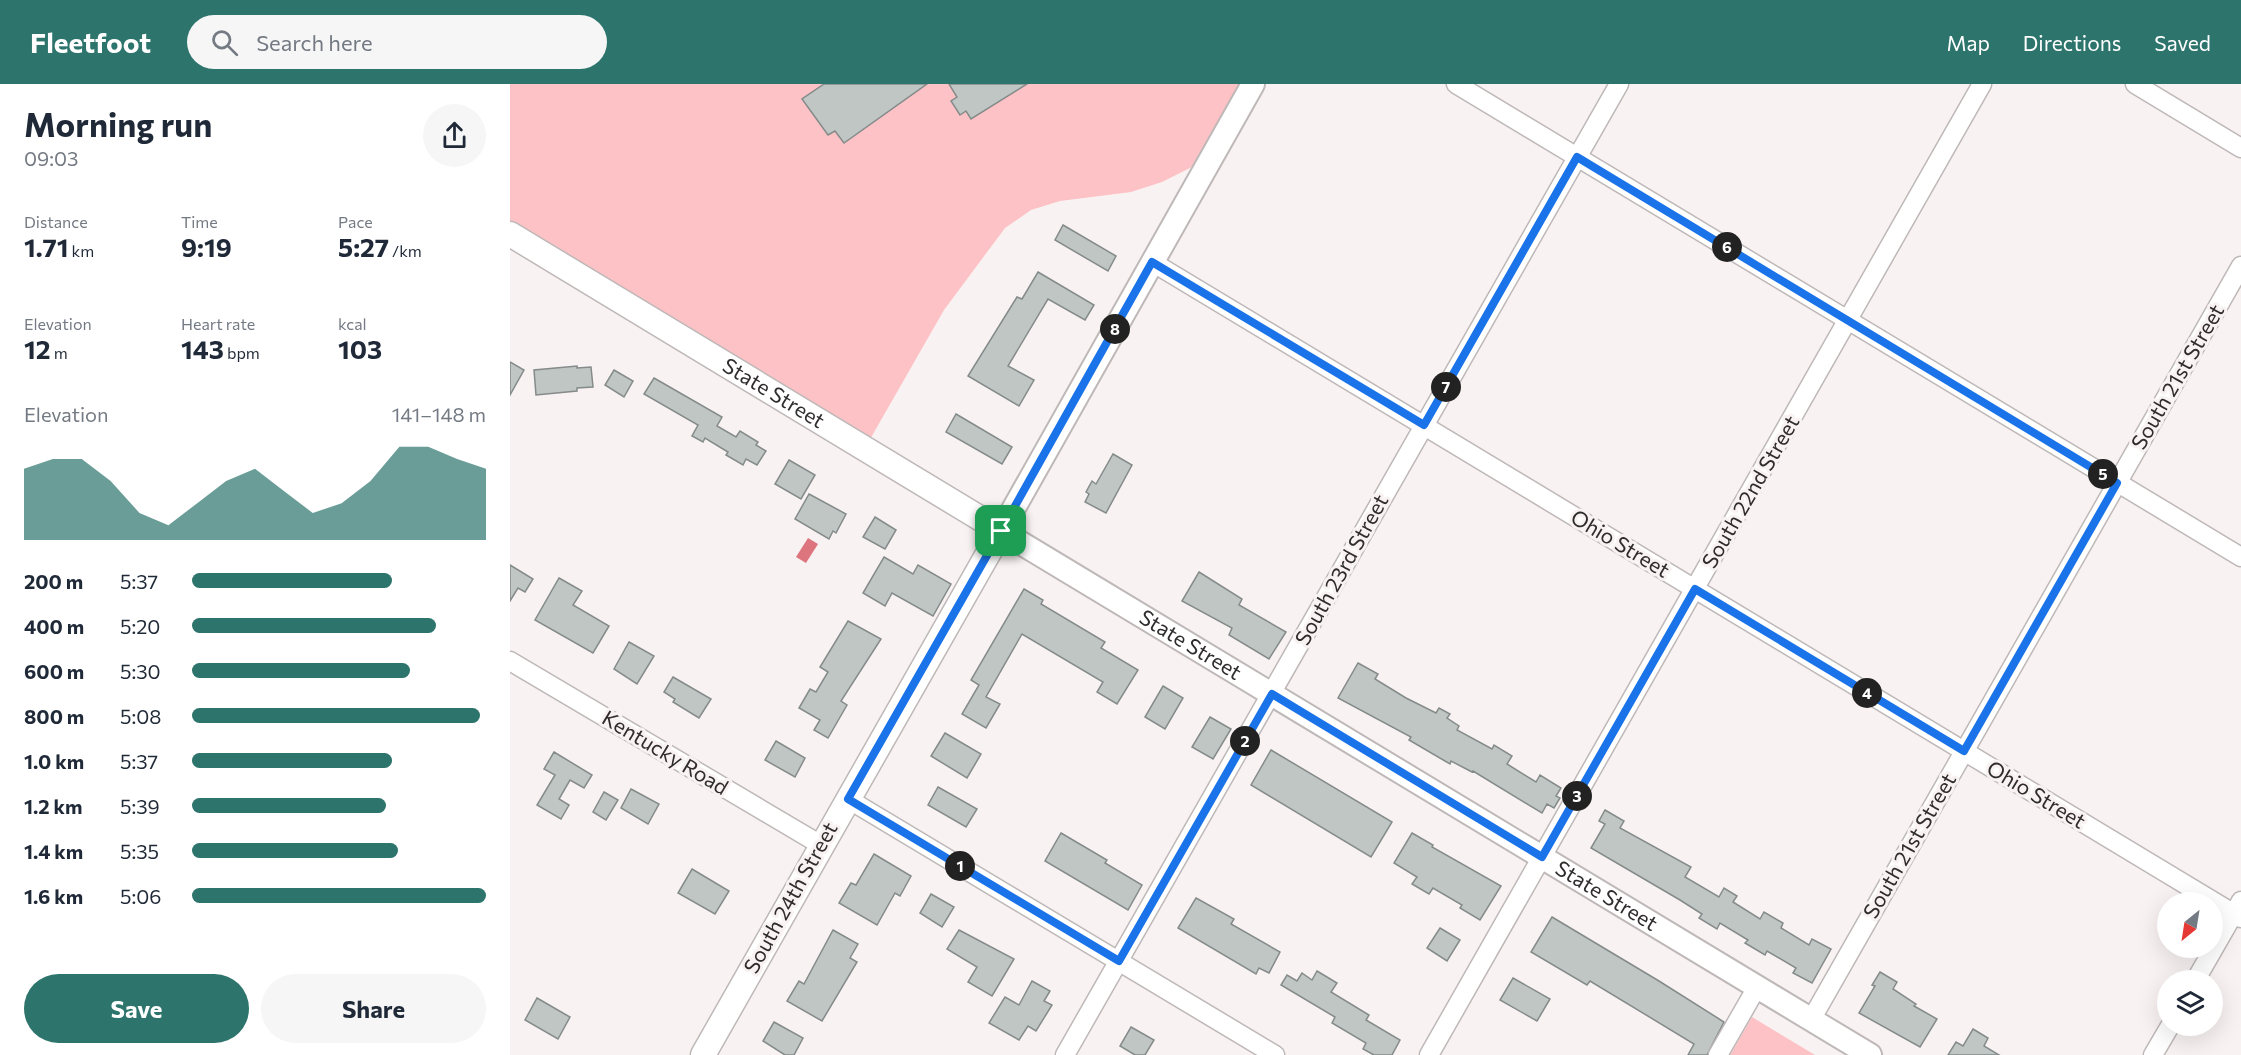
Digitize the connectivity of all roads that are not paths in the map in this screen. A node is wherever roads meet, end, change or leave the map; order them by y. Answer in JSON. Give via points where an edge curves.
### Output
{"nodes":[{"id":1,"x":1253,"y":84,"type":"edge"},
{"id":2,"x":1456,"y":84,"type":"edge"},
{"id":3,"x":1619,"y":84,"type":"edge"},
{"id":4,"x":1982,"y":84,"type":"edge"},
{"id":5,"x":2135,"y":84,"type":"edge"},
{"id":6,"x":2241,"y":148,"type":"edge"},
{"id":7,"x":1577,"y":157,"type":"junction"},
{"id":8,"x":510,"y":234,"type":"edge"},
{"id":9,"x":1152,"y":262,"type":"junction"},
{"id":10,"x":2241,"y":266,"type":"edge"},
{"id":11,"x":1848,"y":321,"type":"junction"},
{"id":12,"x":1424,"y":425,"type":"junction"},
{"id":13,"x":2117,"y":483,"type":"junction"},
{"id":14,"x":1001,"y":531,"type":"junction"},
{"id":15,"x":2241,"y":557,"type":"edge"},
{"id":16,"x":1695,"y":589,"type":"junction"},
{"id":17,"x":510,"y":661,"type":"edge"},
{"id":18,"x":1272,"y":694,"type":"junction"},
{"id":19,"x":1964,"y":751,"type":"junction"},
{"id":20,"x":848,"y":799,"type":"junction"},
{"id":21,"x":821,"y":845,"type":"junction"},
{"id":22,"x":1542,"y":857,"type":"junction"},
{"id":23,"x":2238,"y":911,"type":"edge"},
{"id":24,"x":1119,"y":961,"type":"junction"},
{"id":25,"x":2202,"y":970,"type":"edge"},
{"id":26,"x":1757,"y":987,"type":"junction"},
{"id":27,"x":1811,"y":1020,"type":"junction"},
{"id":28,"x":2164,"y":1036,"type":"edge"},
{"id":29,"x":703,"y":1055,"type":"edge"},
{"id":30,"x":1065,"y":1055,"type":"edge"},
{"id":31,"x":1275,"y":1055,"type":"edge"},
{"id":32,"x":1429,"y":1055,"type":"edge"},
{"id":33,"x":1718,"y":1055,"type":"edge"},
{"id":34,"x":1870,"y":1055,"type":"edge"},
{"id":35,"x":2153,"y":1055,"type":"edge"}],
"edges":[{"from":1,"to":9,"type":"street","name":"South 24th Street"},
{"from":2,"to":7,"type":"street"},
{"from":3,"to":7,"type":"street","name":"South 23rd Street"},
{"from":4,"to":11,"type":"street","name":"South 22nd Street"},
{"from":5,"to":6,"type":"street"},
{"from":7,"to":11,"type":"street"},
{"from":7,"to":12,"type":"street","name":"South 23rd Street"},
{"from":8,"to":14,"type":"main road","name":"State Street"},
{"from":9,"to":12,"type":"street","name":"Ohio Street"},
{"from":9,"to":14,"type":"street","name":"South 24th Street"},
{"from":10,"to":13,"type":"street","name":"South 21st Street"},
{"from":11,"to":13,"type":"street"},
{"from":11,"to":16,"type":"street","name":"South 22nd Street"},
{"from":12,"to":16,"type":"street","name":"Ohio Street"},
{"from":12,"to":18,"type":"street","name":"South 23rd Street"},
{"from":13,"to":15,"type":"street"},
{"from":13,"to":19,"type":"street","name":"South 21st Street"},
{"from":14,"to":18,"type":"street","name":"State Street"},
{"from":14,"to":20,"type":"main road","name":"South 24th Street"},
{"from":16,"to":19,"type":"street","name":"Ohio Street"},
{"from":16,"to":22,"type":"street","name":"South 22nd Street"},
{"from":17,"to":21,"type":"street","name":"Kentucky Road"},
{"from":18,"to":22,"type":"street","name":"State Street"},
{"from":18,"to":24,"type":"street","name":"South 23rd Street"},
{"from":19,"to":23,"type":"street","name":"Ohio Street"},
{"from":19,"to":27,"type":"street","name":"South 21st Street"},
{"from":20,"to":21,"type":"main road","name":"South 24th Street"},
{"from":20,"to":24,"type":"street"},
{"from":21,"to":29,"type":"main road","name":"South 24th Street"},
{"from":22,"to":26,"type":"street","name":"State Street"},
{"from":22,"to":32,"type":"street","name":"South 22nd Street"},
{"from":23,"to":25,"type":"street"},
{"from":24,"to":30,"type":"street","name":"South 23rd Street"},
{"from":24,"to":31,"type":"street"},
{"from":26,"to":27,"type":"street","name":"State Street"},
{"from":26,"to":33,"type":"street"},
{"from":27,"to":34,"type":"street","name":"State Street"},
{"from":28,"to":35,"type":"street"}]}
